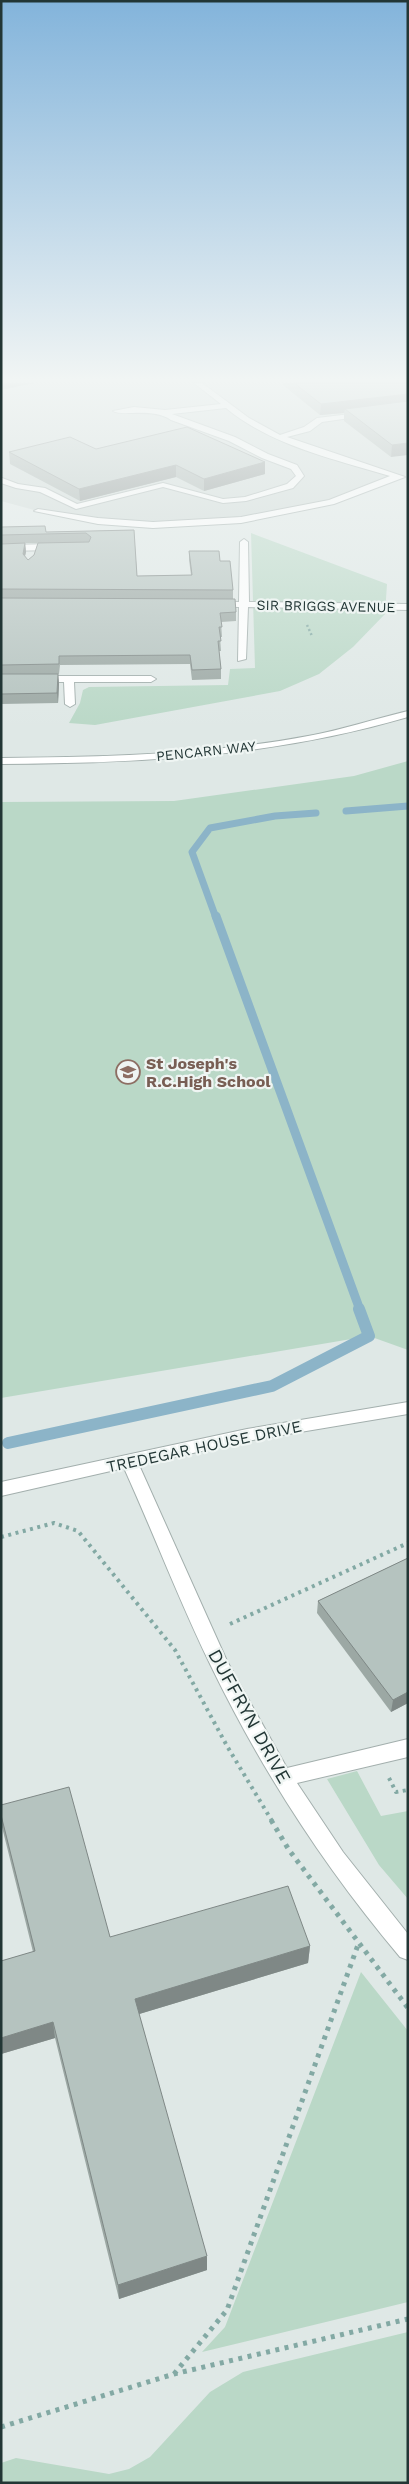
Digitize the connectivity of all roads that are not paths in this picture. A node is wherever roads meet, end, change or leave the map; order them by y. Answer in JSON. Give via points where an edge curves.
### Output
{"nodes":[{"id":1,"x":60,"y":499,"type":"edge"},
{"id":2,"x":108,"y":499,"type":"edge"},
{"id":3,"x":215,"y":499,"type":"edge"},
{"id":4,"x":246,"y":499,"type":"edge"},
{"id":5,"x":339,"y":499,"type":"edge"},
{"id":6,"x":38,"y":510,"type":"dead end"},
{"id":7,"x":244,"y":542,"type":"dead end"},
{"id":8,"x":69,"y":547,"type":"edge"},
{"id":9,"x":1,"y":548,"type":"edge"},
{"id":10,"x":206,"y":604,"type":"edge"},
{"id":11,"x":244,"y":604,"type":"junction"},
{"id":12,"x":408,"y":607,"type":"edge"},
{"id":13,"x":241,"y":659,"type":"dead end"},
{"id":14,"x":1,"y":679,"type":"edge"},
{"id":15,"x":69,"y":679,"type":"junction"},
{"id":16,"x":152,"y":679,"type":"dead end"},
{"id":17,"x":70,"y":704,"type":"dead end"},
{"id":18,"x":408,"y":714,"type":"edge"},
{"id":19,"x":1,"y":761,"type":"edge"},
{"id":20,"x":408,"y":1408,"type":"edge"},
{"id":21,"x":129,"y":1461,"type":"junction"},
{"id":22,"x":1,"y":1489,"type":"edge"},
{"id":23,"x":408,"y":1748,"type":"edge"},
{"id":24,"x":284,"y":1778,"type":"junction"},
{"id":25,"x":408,"y":1950,"type":"edge"}],
"edges":[{"from":1,"to":2,"type":"street","via":[[76,507]]},
{"from":3,"to":4,"type":"street"},
{"from":5,"to":6,"type":"street","via":[[241,520],[153,525],[98,521]]},
{"from":7,"to":11,"type":"street","name":"SIR BRIGGS AVENUE"},
{"from":8,"to":9,"type":"street","via":[[32,551]]},
{"from":10,"to":11,"type":"street","name":"SIR BRIGGS AVENUE"},
{"from":11,"to":12,"type":"street","name":"SIR BRIGGS AVENUE"},
{"from":11,"to":13,"type":"street","name":"SIR BRIGGS AVENUE"},
{"from":14,"to":15,"type":"street"},
{"from":15,"to":16,"type":"street"},
{"from":15,"to":17,"type":"street"},
{"from":18,"to":19,"type":"street","name":"PENCARN WAY","via":[[311,738],[182,756]]},
{"from":20,"to":21,"type":"street","name":"TREDEGAR HOUSE DRIVE","via":[[247,1435]]},
{"from":21,"to":22,"type":"street","name":"TREDEGAR HOUSE DRIVE"},
{"from":21,"to":24,"type":"street","name":"DUFFRYN DRIVE","via":[[234,1692]]},
{"from":23,"to":24,"type":"street"},
{"from":24,"to":25,"type":"street","name":"DUFFRYN DRIVE","via":[[328,1848]]}]}
